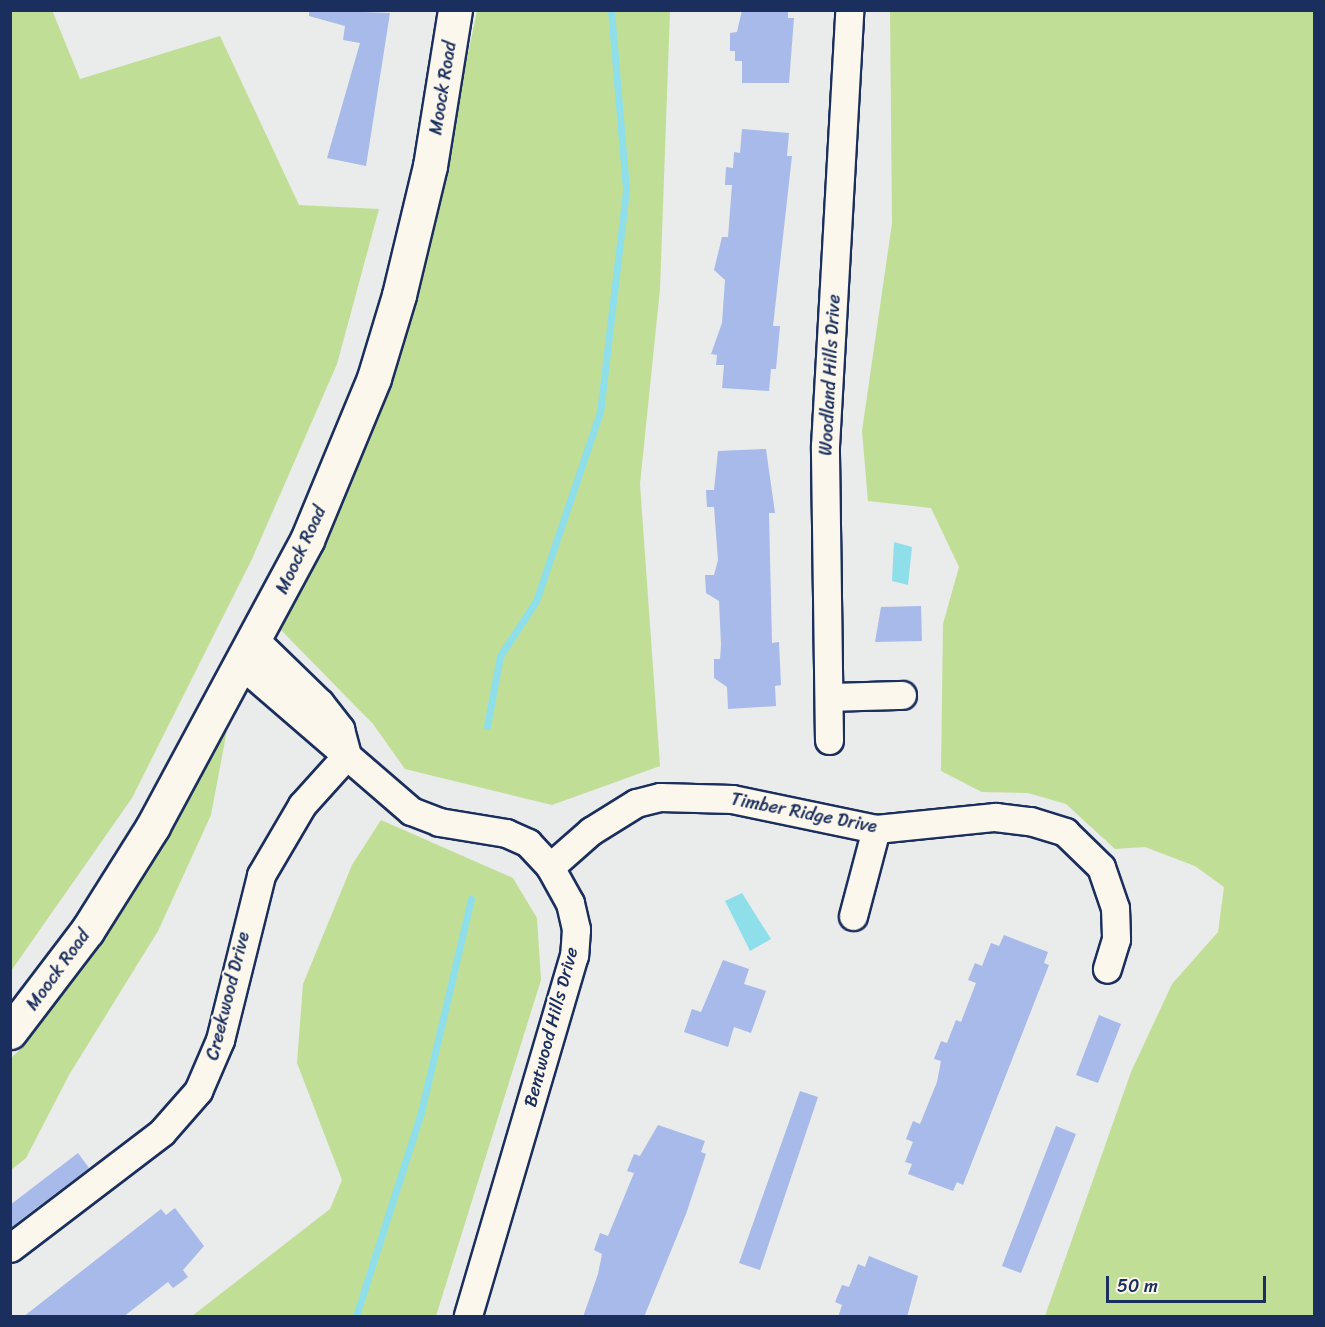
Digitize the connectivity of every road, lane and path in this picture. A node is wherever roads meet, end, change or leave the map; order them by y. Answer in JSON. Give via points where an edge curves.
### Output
{"nodes":[{"id":1,"x":455,"y":10,"type":"edge"},
{"id":2,"x":849,"y":10,"type":"edge"},
{"id":3,"x":250,"y":654,"type":"junction"},
{"id":4,"x":902,"y":695,"type":"dead end"},
{"id":5,"x":830,"y":697,"type":"junction"},
{"id":6,"x":829,"y":740,"type":"dead end"},
{"id":7,"x":347,"y":754,"type":"junction"},
{"id":8,"x":876,"y":829,"type":"junction"},
{"id":9,"x":550,"y":867,"type":"junction"},
{"id":10,"x":853,"y":916,"type":"dead end"},
{"id":11,"x":1107,"y":969,"type":"dead end"},
{"id":12,"x":10,"y":1032,"type":"edge"},
{"id":13,"x":10,"y":1248,"type":"edge"},
{"id":14,"x":468,"y":1317,"type":"edge"}],
"edges":[{"from":1,"to":3,"type":"main road","name":"Moock Road","via":[[417,228],[374,378],[307,540]]},
{"from":2,"to":5,"type":"street","name":"Woodland Hills Drive","via":[[825,446]]},
{"from":3,"to":7,"type":"street","name":"Bentwood Hills Drive","via":[[321,740]]},
{"from":3,"to":12,"type":"main road","name":"Moock Road","via":[[87,931]]},
{"from":4,"to":5,"type":"street"},
{"from":5,"to":6,"type":"street","name":"Woodland Hills Drive"},
{"from":7,"to":9,"type":"street","name":"Bentwood Hills Drive","via":[[411,811],[439,822],[506,833],[528,843]]},
{"from":7,"to":13,"type":"street","name":"Creekwood Drive","via":[[302,805],[261,875],[220,1040],[198,1091],[162,1132]]},
{"from":8,"to":9,"type":"street","name":"Timber Ridge Drive","via":[[732,800],[660,796],[636,803],[591,831]]},
{"from":8,"to":10,"type":"street"},
{"from":8,"to":11,"type":"street","name":"Timber Ridge Drive","via":[[995,817],[1065,832],[1101,867],[1111,891],[1116,939]]},
{"from":9,"to":14,"type":"street","name":"Bentwood Hills Drive","via":[[570,903],[574,956]]}]}
